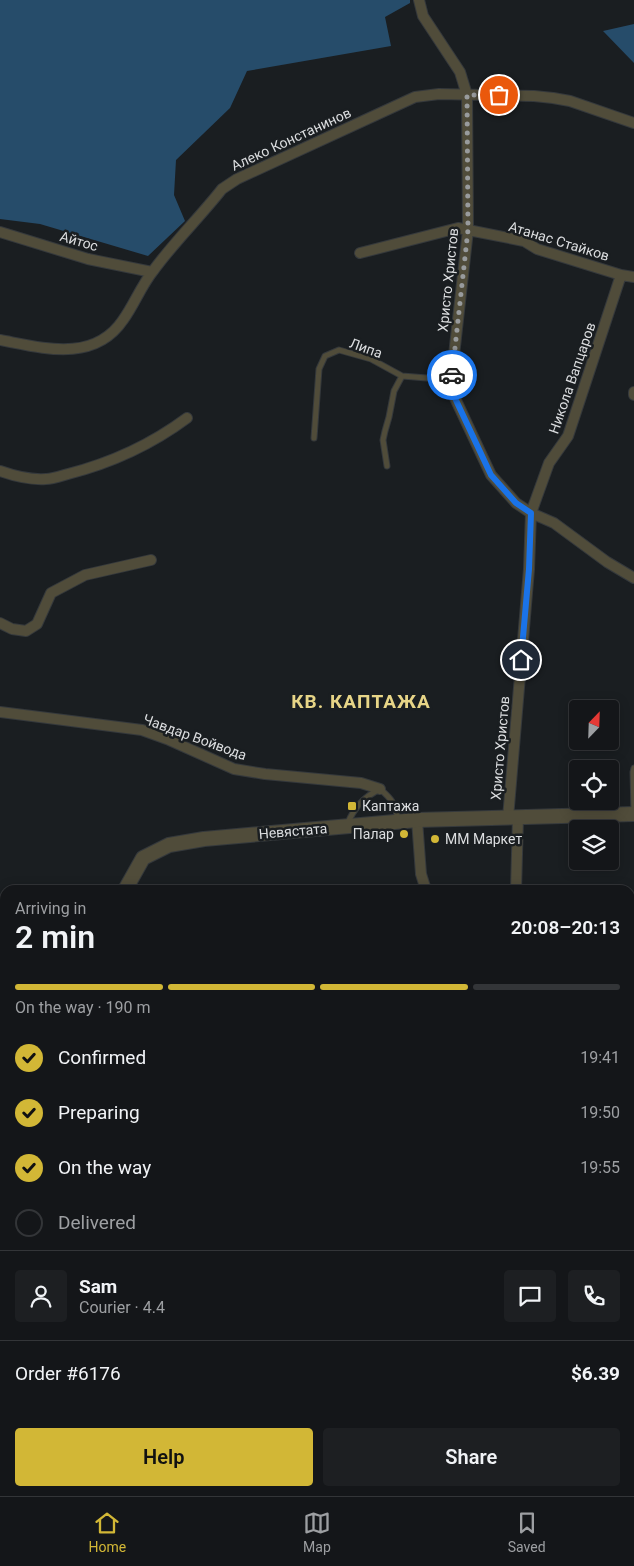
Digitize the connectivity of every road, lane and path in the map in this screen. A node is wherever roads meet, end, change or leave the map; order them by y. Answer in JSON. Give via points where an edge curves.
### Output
{"nodes":[{"id":1,"x":419,"y":0,"type":"edge"},
{"id":2,"x":467,"y":95,"type":"junction"},
{"id":3,"x":634,"y":123,"type":"edge"},
{"id":4,"x":468,"y":230,"type":"junction"},
{"id":5,"x":0,"y":232,"type":"edge"},
{"id":6,"x":360,"y":253,"type":"dead end"},
{"id":7,"x":152,"y":272,"type":"junction"},
{"id":8,"x":621,"y":275,"type":"junction"},
{"id":9,"x":634,"y":277,"type":"edge"},
{"id":10,"x":0,"y":340,"type":"edge"},
{"id":11,"x":402,"y":376,"type":"junction"},
{"id":12,"x":452,"y":380,"type":"junction"},
{"id":13,"x":187,"y":418,"type":"dead end"},
{"id":14,"x":314,"y":438,"type":"dead end"},
{"id":15,"x":387,"y":466,"type":"dead end"},
{"id":16,"x":0,"y":471,"type":"edge"},
{"id":17,"x":531,"y":513,"type":"junction"},
{"id":18,"x":151,"y":560,"type":"dead end"},
{"id":19,"x":634,"y":578,"type":"edge"},
{"id":20,"x":0,"y":623,"type":"edge"},
{"id":21,"x":0,"y":712,"type":"edge"},
{"id":22,"x":634,"y":768,"type":"edge"},
{"id":23,"x":380,"y":789,"type":"junction"},
{"id":24,"x":634,"y":814,"type":"edge"},
{"id":25,"x":513,"y":818,"type":"junction"},
{"id":26,"x":417,"y":820,"type":"junction"},
{"id":27,"x":398,"y":821,"type":"junction"},
{"id":28,"x":347,"y":826,"type":"junction"},
{"id":29,"x":128,"y":885,"type":"edge"},
{"id":30,"x":424,"y":885,"type":"edge"},
{"id":31,"x":516,"y":885,"type":"edge"}],
"edges":[{"from":1,"to":2,"type":"street","name":"Христо Христов","via":[[423,16],[460,72]]},
{"from":2,"to":3,"type":"street","name":"Алеко Констанинов","via":[[553,98]]},
{"from":2,"to":4,"type":"street","name":"Христо Христов"},
{"from":2,"to":7,"type":"street","name":"Алеко Констанинов","via":[[415,97],[237,178],[222,189]]},
{"from":4,"to":6,"type":"street","name":"Атанас Стайков","via":[[451,229]]},
{"from":4,"to":8,"type":"street","name":"Атанас Стайков","via":[[524,241],[537,249]]},
{"from":4,"to":12,"type":"street","name":"Христо Христов"},
{"from":5,"to":7,"type":"street","name":"Айтос","via":[[88,259]]},
{"from":7,"to":10,"type":"street","name":"Алеко Констанинов","via":[[122,322],[101,342],[78,350],[42,348]]},
{"from":8,"to":9,"type":"street","name":"Атанас Стайков"},
{"from":8,"to":17,"type":"street","name":"Никола Вапцаров","via":[[568,436],[549,463]]},
{"from":11,"to":12,"type":"lane","name":"Липа"},
{"from":11,"to":14,"type":"lane","name":"Липа","via":[[371,359],[339,350],[325,356],[318,369]]},
{"from":11,"to":15,"type":"lane","via":[[394,391],[384,431]]},
{"from":12,"to":17,"type":"street","name":"Христо Христов","via":[[454,396],[491,475],[516,503]]},
{"from":13,"to":16,"type":"street","via":[[124,455],[81,471],[47,480]]},
{"from":17,"to":19,"type":"street","via":[[554,523],[606,562]]},
{"from":17,"to":25,"type":"street","name":"Христо Христов"},
{"from":18,"to":20,"type":"street","via":[[85,574],[50,594],[37,624],[26,631]]},
{"from":21,"to":23,"type":"street","name":"Чавдар Войвода","via":[[142,730],[234,769],[361,783]]},
{"from":22,"to":24,"type":"lane"},
{"from":23,"to":27,"type":"lane","via":[[391,798],[397,809]]},
{"from":23,"to":28,"type":"lane","via":[[357,806]]},
{"from":24,"to":25,"type":"street","name":"Невястата"},
{"from":25,"to":26,"type":"street","name":"Невястата"},
{"from":25,"to":31,"type":"street","name":"Христо Христов"},
{"from":26,"to":27,"type":"street","name":"Невястата"},
{"from":26,"to":30,"type":"street"},
{"from":27,"to":28,"type":"street","name":"Невястата"},
{"from":28,"to":29,"type":"street","name":"Невястата","via":[[169,845],[143,858]]}]}
